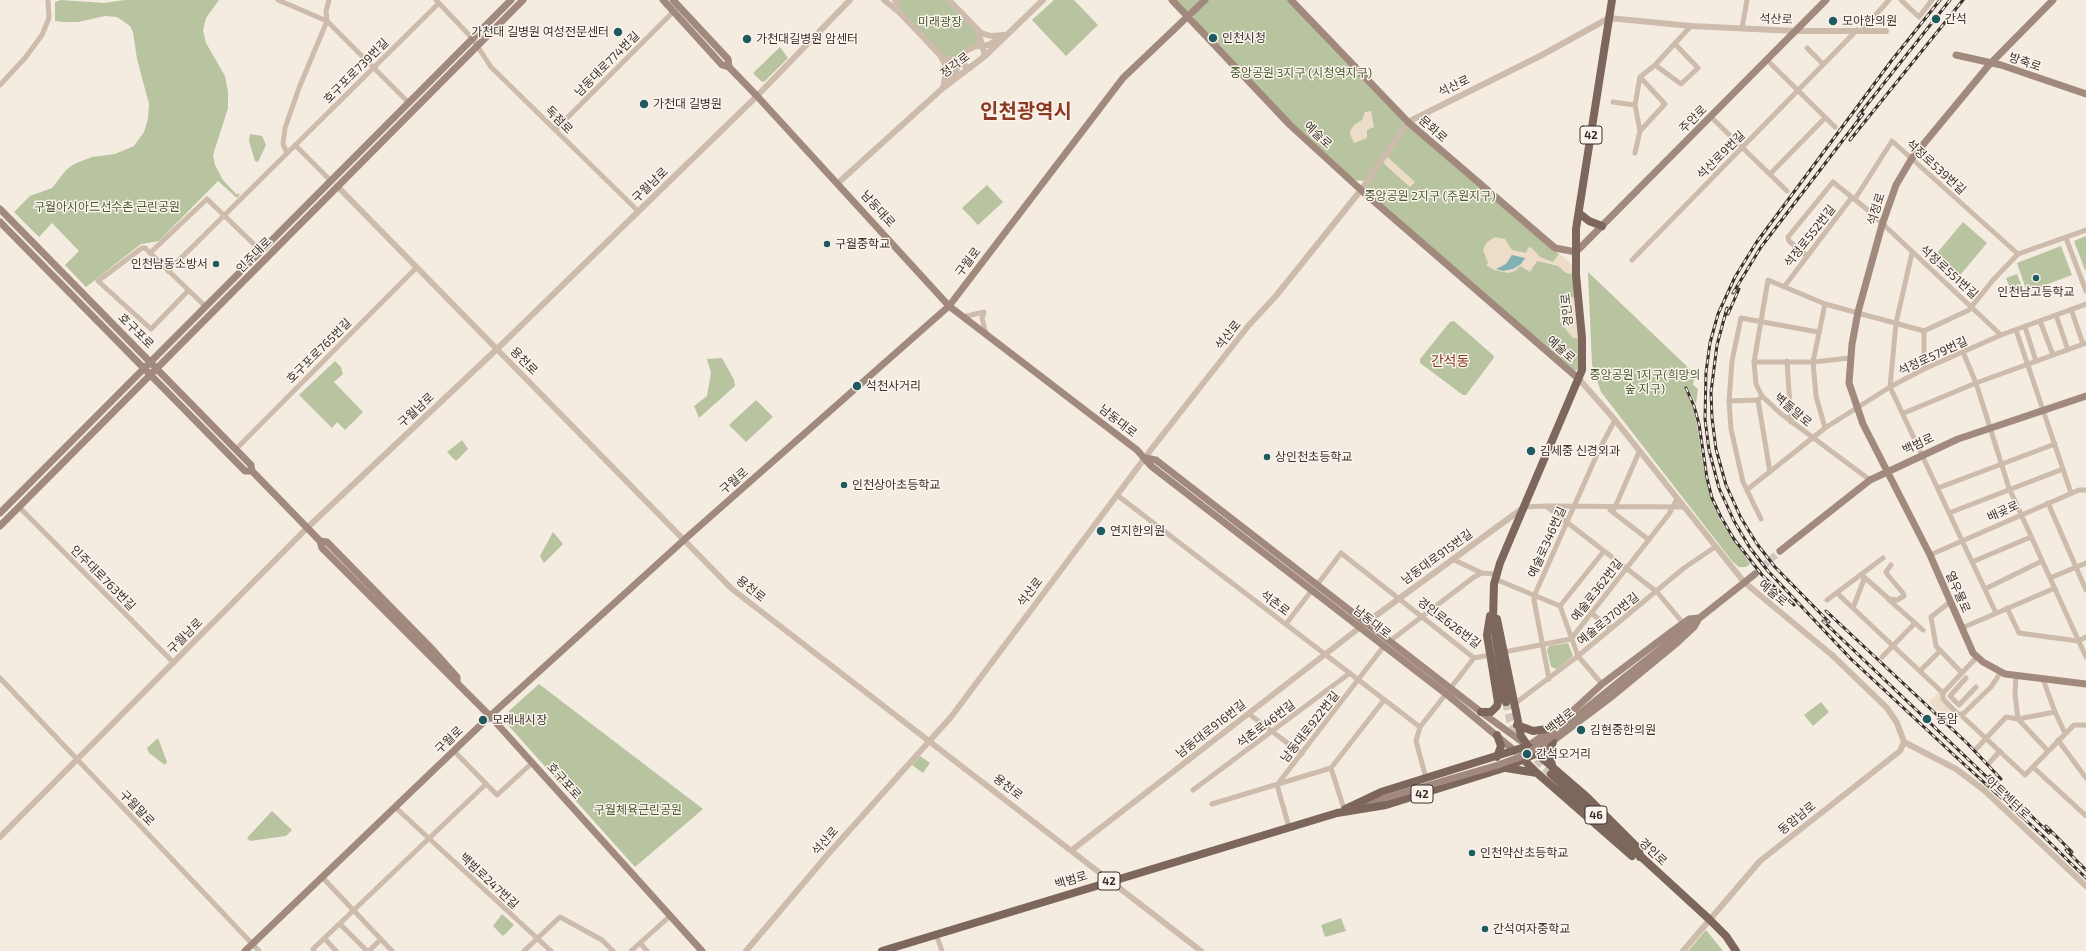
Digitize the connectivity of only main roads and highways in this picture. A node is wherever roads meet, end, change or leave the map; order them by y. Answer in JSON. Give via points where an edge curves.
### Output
{"nodes":[{"id":1,"x":511,"y":0,"type":"edge"},
{"id":2,"x":523,"y":0,"type":"edge"},
{"id":3,"x":663,"y":0,"type":"edge"},
{"id":4,"x":673,"y":0,"type":"edge"},
{"id":5,"x":1172,"y":0,"type":"edge"},
{"id":6,"x":1205,"y":0,"type":"edge"},
{"id":7,"x":1291,"y":0,"type":"edge"},
{"id":8,"x":1612,"y":0,"type":"edge"},
{"id":9,"x":1826,"y":0,"type":"edge"},
{"id":10,"x":2053,"y":0,"type":"edge"},
{"id":11,"x":1187,"y":17,"type":"junction"},
{"id":12,"x":1956,"y":55,"type":"dead end"},
{"id":13,"x":1991,"y":63,"type":"junction"},
{"id":14,"x":729,"y":67,"type":"junction"},
{"id":15,"x":2086,"y":94,"type":"edge"},
{"id":16,"x":0,"y":209,"type":"edge"},
{"id":17,"x":1579,"y":213,"type":"junction"},
{"id":18,"x":0,"y":222,"type":"edge"},
{"id":19,"x":1602,"y":226,"type":"junction"},
{"id":20,"x":1576,"y":252,"type":"junction"},
{"id":21,"x":949,"y":306,"type":"junction"},
{"id":22,"x":154,"y":366,"type":"junction"},
{"id":23,"x":148,"y":372,"type":"junction"},
{"id":24,"x":1579,"y":379,"type":"junction"},
{"id":25,"x":2086,"y":396,"type":"edge"},
{"id":26,"x":252,"y":471,"type":"junction"},
{"id":27,"x":1888,"y":471,"type":"junction"},
{"id":28,"x":0,"y":514,"type":"edge"},
{"id":29,"x":0,"y":526,"type":"edge"},
{"id":30,"x":1780,"y":551,"type":"tunnel mouth"},
{"id":31,"x":1755,"y":574,"type":"tunnel mouth"},
{"id":32,"x":1492,"y":603,"type":"junction"},
{"id":33,"x":1699,"y":618,"type":"junction"},
{"id":34,"x":1364,"y":625,"type":"junction"},
{"id":35,"x":2086,"y":684,"type":"edge"},
{"id":36,"x":1448,"y":691,"type":"junction"},
{"id":37,"x":1507,"y":702,"type":"junction"},
{"id":38,"x":1481,"y":712,"type":"junction"},
{"id":39,"x":490,"y":716,"type":"junction"},
{"id":40,"x":1517,"y":725,"type":"junction"},
{"id":41,"x":1554,"y":728,"type":"junction"},
{"id":42,"x":1497,"y":735,"type":"junction"},
{"id":43,"x":1552,"y":742,"type":"junction"},
{"id":44,"x":1528,"y":746,"type":"junction"},
{"id":45,"x":1515,"y":751,"type":"junction"},
{"id":46,"x":1537,"y":753,"type":"junction"},
{"id":47,"x":1497,"y":757,"type":"junction"},
{"id":48,"x":1524,"y":760,"type":"junction"},
{"id":49,"x":1504,"y":768,"type":"junction"},
{"id":50,"x":1551,"y":772,"type":"junction"},
{"id":51,"x":1533,"y":773,"type":"junction"},
{"id":52,"x":1341,"y":811,"type":"junction"},
{"id":53,"x":245,"y":951,"type":"edge"},
{"id":54,"x":702,"y":951,"type":"edge"},
{"id":55,"x":882,"y":951,"type":"edge"},
{"id":56,"x":1736,"y":951,"type":"edge"}],
"edges":[{"from":1,"to":22,"type":"main road","name":"인주대로","via":[[206,307]]},
{"from":2,"to":22,"type":"main road","name":"인주대로","via":[[338,187]]},
{"from":3,"to":14,"type":"main road","name":"남동대로","via":[[722,65]]},
{"from":4,"to":14,"type":"main road","name":"남동대로","via":[[728,59]]},
{"from":5,"to":11,"type":"main road","name":"예술로"},
{"from":6,"to":11,"type":"main road","name":"구월로"},
{"from":7,"to":20,"type":"main road","name":"문화로","via":[[1408,122],[1555,248]]},
{"from":8,"to":17,"type":"main road","name":"경인로","number":"42"},
{"from":9,"to":19,"type":"main road","name":"주안로"},
{"from":10,"to":13,"type":"main road","name":"석정로"},
{"from":11,"to":21,"type":"main road","name":"구월로","via":[[1123,78]]},
{"from":11,"to":24,"type":"main road","name":"예술로","via":[[1283,118],[1361,190]]},
{"from":12,"to":13,"type":"main road","name":"방축로"},
{"from":13,"to":15,"type":"main road","name":"방축로"},
{"from":13,"to":27,"type":"main road","name":"석정로","via":[[1912,158],[1896,185],[1858,312],[1850,358],[1849,383],[1863,424]]},
{"from":14,"to":21,"type":"main road","name":"남동대로"},
{"from":16,"to":22,"type":"main road","name":"호구포로"},
{"from":17,"to":19,"type":"main road","via":[[1589,222]]},
{"from":17,"to":20,"type":"main road","name":"경인로","number":"42"},
{"from":18,"to":23,"type":"main road","name":"호구포로"},
{"from":19,"to":20,"type":"main road","name":"주안로"},
{"from":20,"to":24,"type":"main road","name":"경인로","number":"42","via":[[1584,363]]},
{"from":21,"to":34,"type":"main road","name":"남동대로","via":[[1145,458],[1156,460]]},
{"from":21,"to":39,"type":"main road","name":"구월로","via":[[685,539]]},
{"from":22,"to":23,"type":"main road","name":"인주대로"},
{"from":22,"to":26,"type":"main road","name":"호구포로","via":[[251,465]]},
{"from":23,"to":26,"type":"main road","name":"호구포로","via":[[245,471]]},
{"from":23,"to":28,"type":"main road","name":"인주대로"},
{"from":23,"to":29,"type":"main road","name":"인주대로"},
{"from":24,"to":32,"type":"main road","name":"경인로","number":"42","via":[[1496,576]]},
{"from":25,"to":27,"type":"main road","name":"백범로","via":[[1989,428],[1922,454]]},
{"from":26,"to":39,"type":"main road","name":"호구포로","via":[[308,527],[320,541],[322,548]]},
{"from":27,"to":30,"type":"main road","name":"백범로","via":[[1870,480]]},
{"from":27,"to":35,"type":"main road","name":"열우물로","via":[[1930,555],[1973,653],[2000,672]]},
{"from":31,"to":33,"type":"main road","name":"백범로"},
{"from":32,"to":37,"type":"main road","name":"경인로","via":[[1495,643]]},
{"from":32,"to":37,"type":"main road","name":"경인로","number":"42","via":[[1504,652]]},
{"from":32,"to":37,"type":"main road","name":"경인로","number":"42","via":[[1487,635],[1490,655]]},
{"from":33,"to":41,"type":"main road","name":"백범로","via":[[1689,619],[1683,623],[1602,684]]},
{"from":33,"to":43,"type":"main road","name":"백범로","via":[[1689,633]]},
{"from":33,"to":52,"type":"main road","name":"백범로","bridge":true,"via":[[1520,757]]},
{"from":34,"to":36,"type":"main road","via":[[1390,641]]},
{"from":34,"to":36,"type":"main road","name":"남동대로","via":[[1384,646]]},
{"from":36,"to":38,"type":"main road"},
{"from":36,"to":42,"type":"main road","name":"남동대로"},
{"from":37,"to":38,"type":"main road","via":[[1494,710]]},
{"from":37,"to":40,"type":"main road","name":"경인로","number":"42"},
{"from":38,"to":44,"type":"main road"},
{"from":39,"to":53,"type":"main road","name":"구월로"},
{"from":39,"to":54,"type":"main road","name":"호구포로"},
{"from":40,"to":41,"type":"main road","via":[[1533,731]]},
{"from":40,"to":44,"type":"main road","name":"경인로","number":"42"},
{"from":41,"to":44,"type":"main road","name":"백범로"},
{"from":42,"to":45,"type":"main road","name":"남동대로"},
{"from":42,"to":47,"type":"main road","via":[[1501,746]]},
{"from":43,"to":46,"type":"main road","name":"백범로"},
{"from":43,"to":50,"type":"main road","via":[[1549,753]]},
{"from":44,"to":45,"type":"main road","name":"백범로","number":"42"},
{"from":44,"to":46,"type":"main road"},
{"from":45,"to":47,"type":"main road","name":"백범로","number":"42"},
{"from":45,"to":48,"type":"main road","name":"남동대로"},
{"from":46,"to":48,"type":"main road","name":"백범로","number":"42"},
{"from":46,"to":50,"type":"main road"},
{"from":47,"to":52,"type":"main road","name":"백범로","number":"42","via":[[1381,792]]},
{"from":48,"to":49,"type":"main road","name":"백범로","number":"42"},
{"from":48,"to":51,"type":"main road","name":"남동대로"},
{"from":49,"to":51,"type":"main road"},
{"from":49,"to":52,"type":"main road","name":"백범로","number":"42","via":[[1386,805]]},
{"from":50,"to":51,"type":"main road","name":"남동대로"},
{"from":50,"to":56,"type":"main road","name":"경인로","number":"46","via":[[1709,919],[1726,936]]},
{"from":52,"to":55,"type":"main road","name":"백범로","number":"42"}]}
